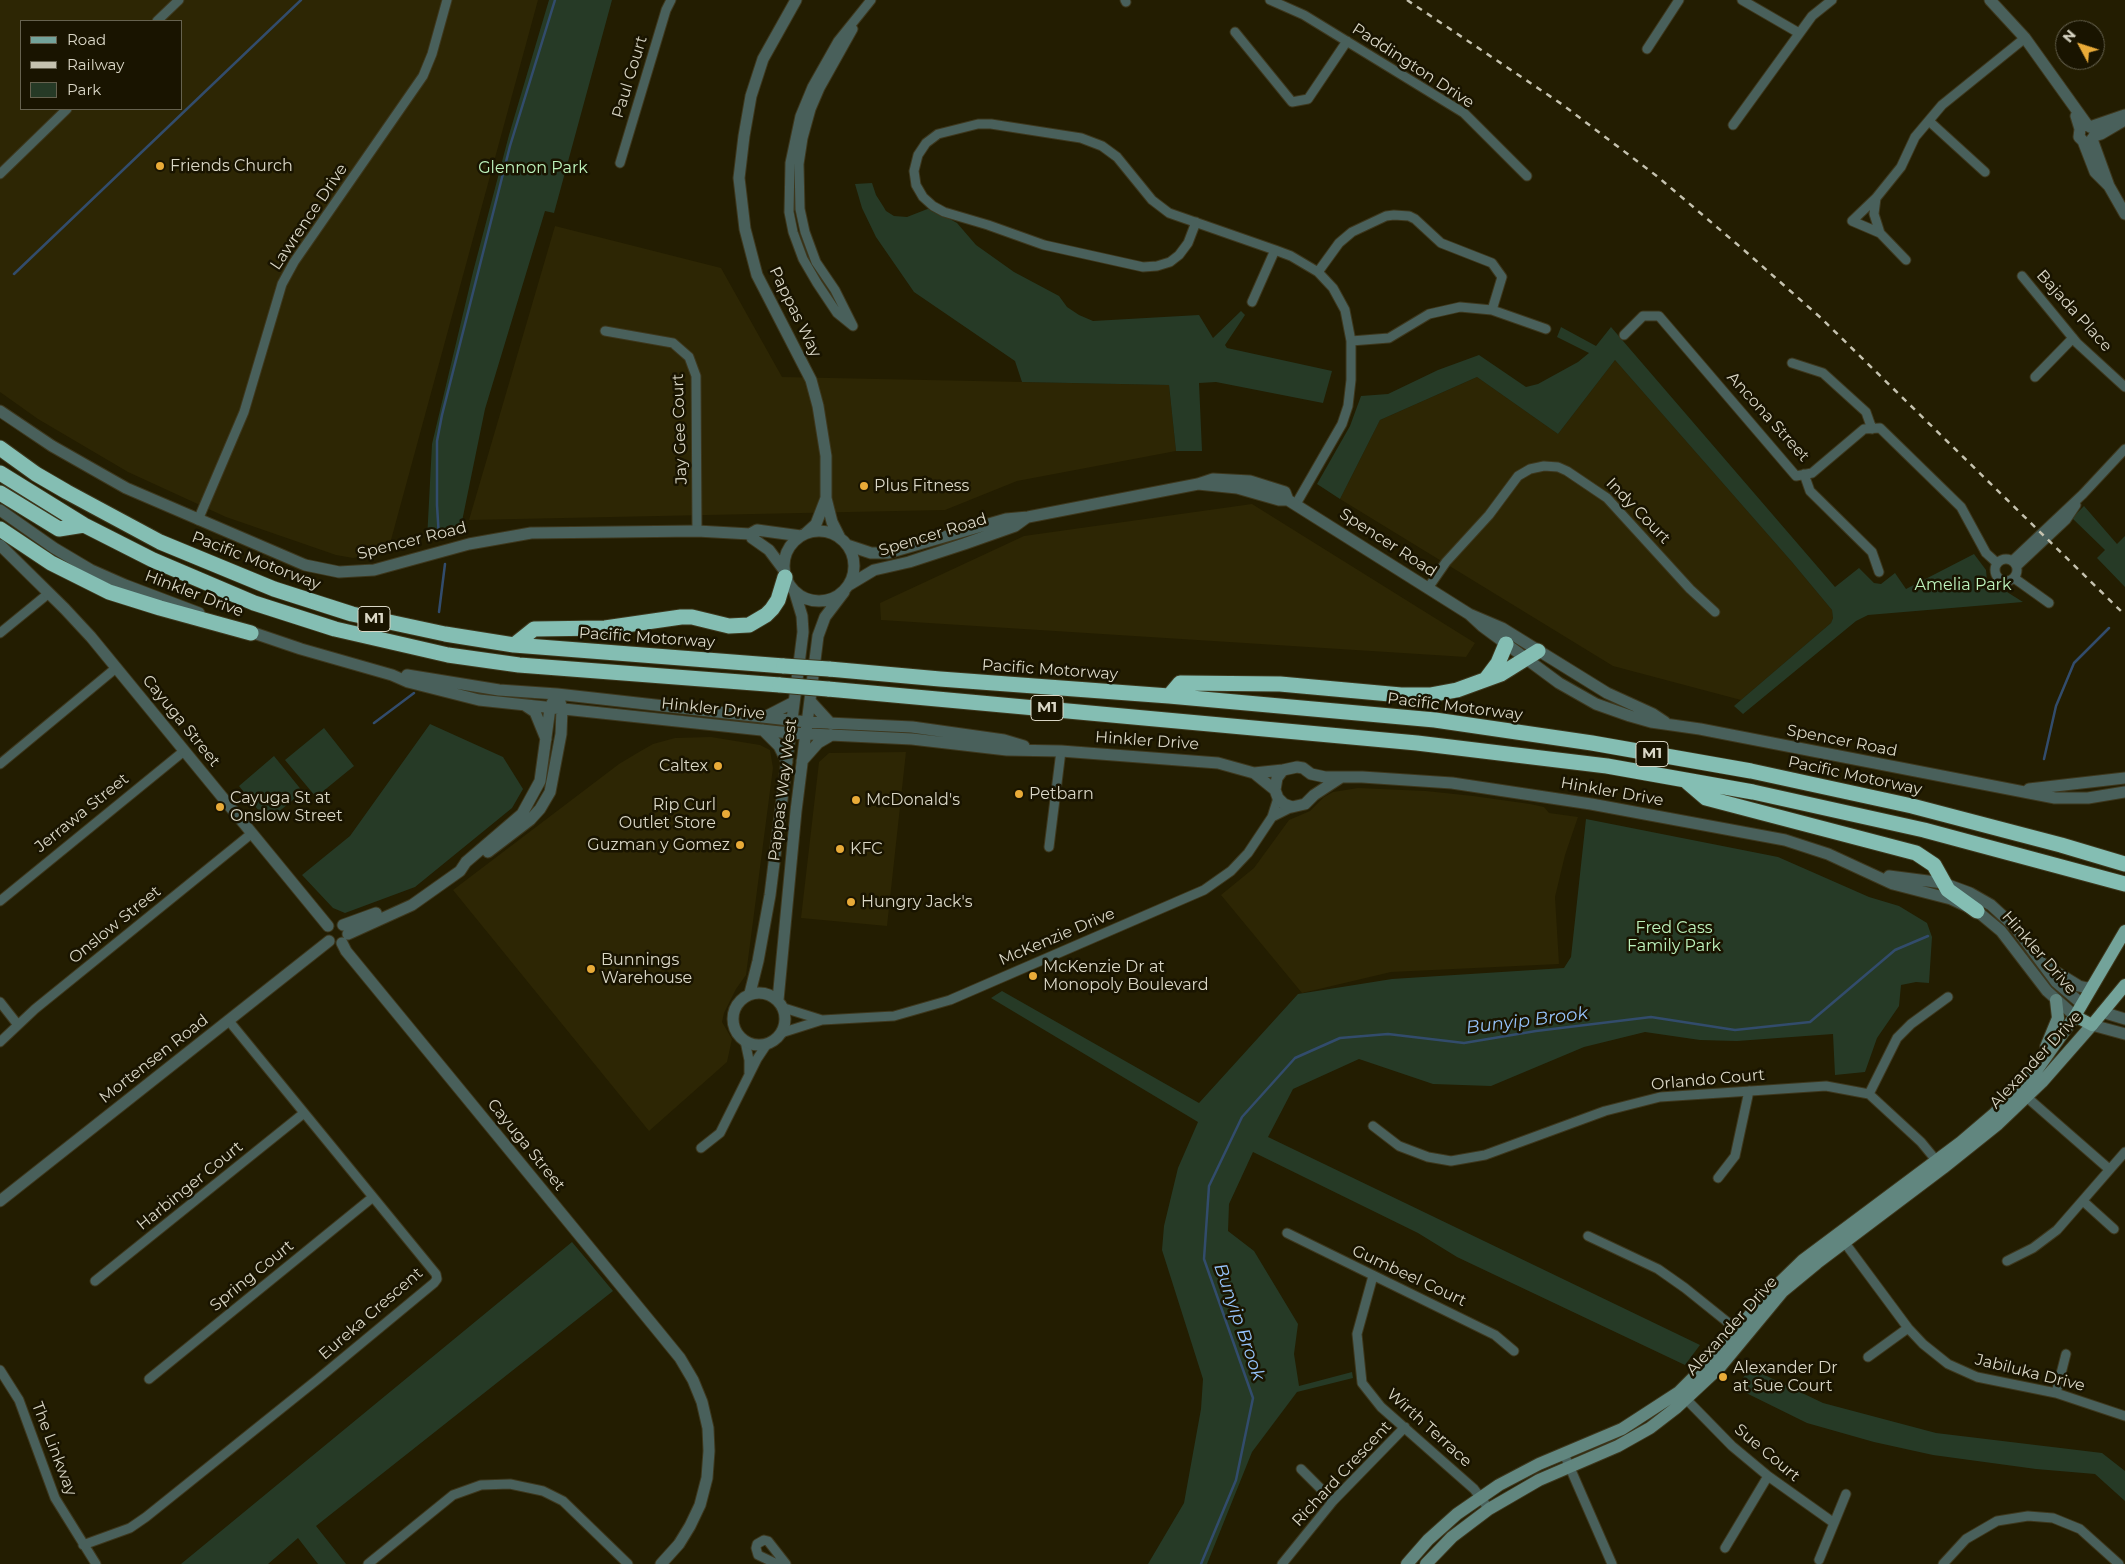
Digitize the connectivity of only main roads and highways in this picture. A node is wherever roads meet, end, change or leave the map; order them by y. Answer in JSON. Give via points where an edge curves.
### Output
{"nodes":[{"id":1,"x":0,"y":448,"type":"edge"},
{"id":2,"x":0,"y":473,"type":"edge"},
{"id":3,"x":0,"y":493,"type":"edge"},
{"id":4,"x":84,"y":525,"type":"junction"},
{"id":5,"x":0,"y":529,"type":"edge"},
{"id":6,"x":784,"y":574,"type":"road end"},
{"id":7,"x":251,"y":633,"type":"road end"},
{"id":8,"x":1506,"y":644,"type":"road end"},
{"id":9,"x":514,"y":645,"type":"junction"},
{"id":10,"x":1532,"y":655,"type":"road end"},
{"id":11,"x":1486,"y":679,"type":"junction"},
{"id":12,"x":1169,"y":696,"type":"junction"},
{"id":13,"x":1684,"y":779,"type":"junction"},
{"id":14,"x":2125,"y":864,"type":"edge"},
{"id":15,"x":2125,"y":884,"type":"edge"},
{"id":16,"x":1976,"y":910,"type":"road end"},
{"id":17,"x":2125,"y":931,"type":"edge"},
{"id":18,"x":2125,"y":985,"type":"edge"},
{"id":19,"x":2056,"y":1000,"type":"road end"},
{"id":20,"x":2082,"y":1004,"type":"junction"},
{"id":21,"x":2102,"y":1012,"type":"junction"},
{"id":22,"x":2075,"y":1016,"type":"junction"},
{"id":23,"x":2092,"y":1025,"type":"junction"},
{"id":24,"x":2024,"y":1089,"type":"junction"},
{"id":25,"x":1741,"y":1333,"type":"junction"},
{"id":26,"x":1407,"y":1564,"type":"edge"},
{"id":27,"x":1426,"y":1564,"type":"edge"}],
"edges":[{"from":1,"to":9,"type":"highway","name":"Pacific Motorway","number":"M1","via":[[36,474],[129,527],[265,586],[362,616]]},
{"from":2,"to":4,"type":"highway","number":"M1"},
{"from":3,"to":4,"type":"highway","via":[[59,529]]},
{"from":4,"to":13,"type":"highway","number":"M1","bridge":true,"via":[[153,560],[254,603],[335,629],[448,655],[519,665],[828,689],[1434,745],[1607,766]]},
{"from":5,"to":7,"type":"highway","via":[[51,563],[110,592]]},
{"from":6,"to":9,"type":"highway","via":[[779,598],[772,609],[749,625],[729,626],[686,617],[605,628],[534,629]]},
{"from":8,"to":11,"type":"highway"},
{"from":9,"to":12,"type":"highway","name":"Pacific Motorway","number":"M1","bridge":true},
{"from":10,"to":11,"type":"highway","via":[[1501,674]]},
{"from":11,"to":12,"type":"highway","via":[[1457,690],[1416,696],[1301,685],[1180,683]]},
{"from":12,"to":14,"type":"highway","name":"Pacific Motorway","number":"M1","via":[[1435,720],[1601,744],[1751,771],[1912,806]]},
{"from":13,"to":15,"type":"highway","number":"M1","via":[[1924,830]]},
{"from":13,"to":16,"type":"highway","via":[[1706,798],[1916,853],[1932,863],[1948,890]]},
{"from":17,"to":20,"type":"main road"},
{"from":18,"to":21,"type":"main road","name":"Alexander Drive"},
{"from":19,"to":24,"type":"main road","via":[[2059,1016],[2054,1032]]},
{"from":20,"to":21,"type":"main road","name":"Hinkler Drive"},
{"from":20,"to":22,"type":"main road"},
{"from":21,"to":23,"type":"main road","name":"Alexander Drive"},
{"from":22,"to":23,"type":"main road","name":"Hinkler Drive"},
{"from":22,"to":24,"type":"main road","name":"Alexander Drive"},
{"from":23,"to":24,"type":"main road","name":"Alexander Drive","via":[[2053,1070]]},
{"from":24,"to":25,"type":"main road","name":"Alexander Drive","via":[[1940,1165],[1842,1239],[1803,1260],[1782,1279]]},
{"from":25,"to":26,"type":"main road","name":"Alexander Drive","via":[[1666,1401],[1622,1429],[1515,1476],[1480,1497],[1446,1524]]},
{"from":25,"to":27,"type":"main road","name":"Alexander Drive","via":[[1720,1367],[1687,1400],[1664,1417],[1634,1437],[1540,1480],[1489,1509],[1452,1537]]}]}
